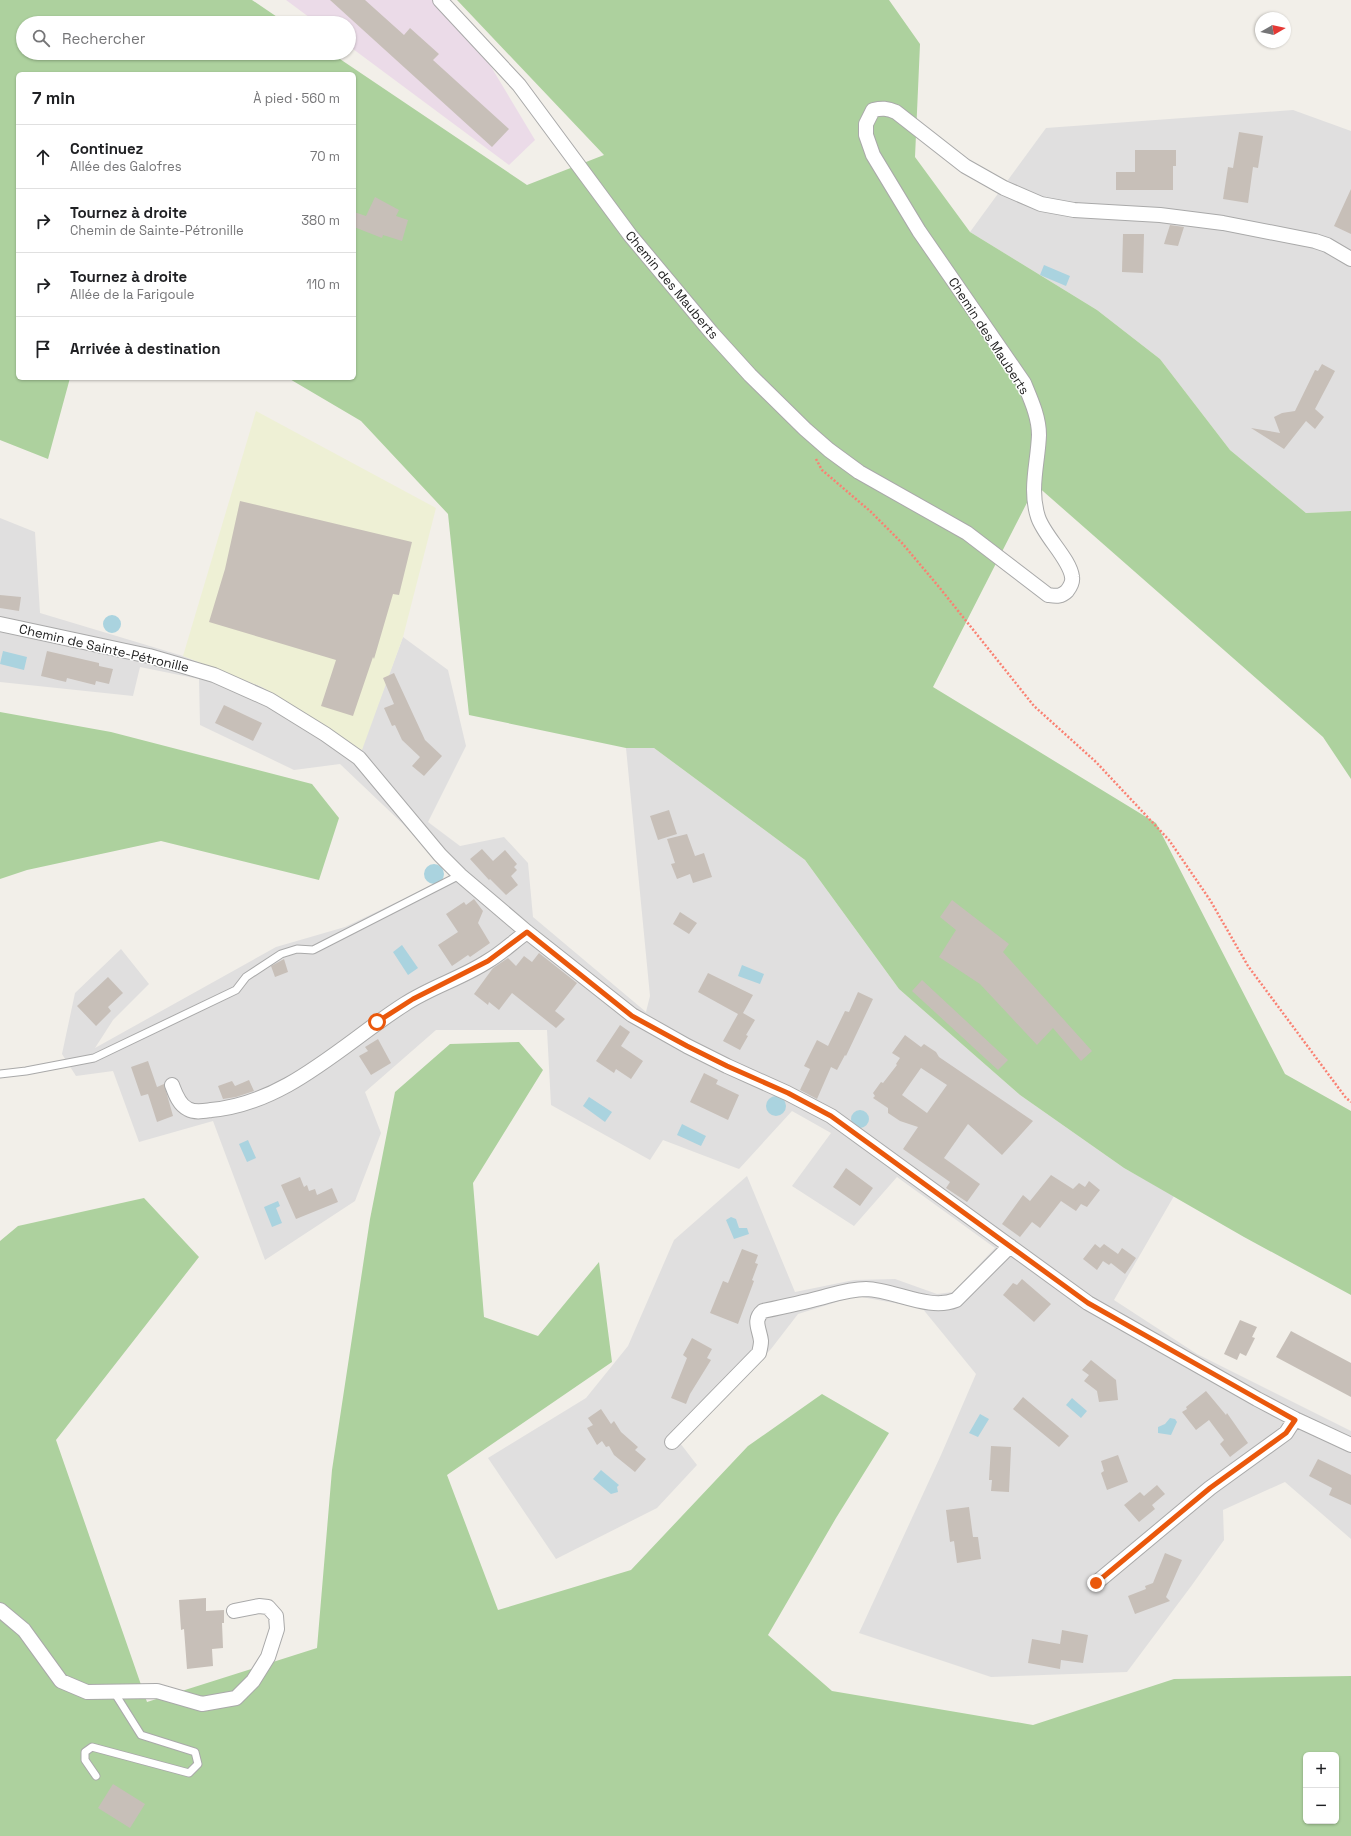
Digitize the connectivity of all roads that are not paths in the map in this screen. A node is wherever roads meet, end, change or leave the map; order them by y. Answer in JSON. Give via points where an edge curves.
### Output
{"nodes":[{"id":1,"x":440,"y":0,"type":"edge"},
{"id":2,"x":1351,"y":259,"type":"edge"},
{"id":3,"x":0,"y":624,"type":"edge"},
{"id":4,"x":460,"y":875,"type":"junction"},
{"id":5,"x":527,"y":932,"type":"junction"},
{"id":6,"x":0,"y":1074,"type":"edge"},
{"id":7,"x":172,"y":1085,"type":"dead end"},
{"id":8,"x":1010,"y":1246,"type":"junction"},
{"id":9,"x":1295,"y":1420,"type":"junction"},
{"id":10,"x":672,"y":1442,"type":"dead end"},
{"id":11,"x":1351,"y":1445,"type":"edge"},
{"id":12,"x":1096,"y":1583,"type":"dead end"},
{"id":13,"x":0,"y":1610,"type":"edge"},
{"id":14,"x":234,"y":1612,"type":"dead end"},
{"id":15,"x":114,"y":1692,"type":"junction"},
{"id":16,"x":96,"y":1776,"type":"dead end"}],
"edges":[{"from":1,"to":2,"type":"street","name":"Chemin des Mauberts","via":[[519,85],[630,235],[750,375],[829,450],[859,472],[967,533],[1048,595],[1057,597],[1064,593],[1070,588],[1073,578],[1039,519],[1034,505],[1039,434],[1032,401],[1024,383],[919,231],[873,155],[866,135],[866,124],[873,110],[880,108],[896,112],[965,166],[1004,188],[1041,204],[1074,210],[1160,215],[1223,223],[1315,241]]},
{"from":3,"to":4,"type":"street","name":"Chemin de Sainte-Pétronille","via":[[149,656],[214,675],[270,700],[359,758],[440,855]]},
{"from":4,"to":5,"type":"street","name":"Chemin de Sainte-Pétronille"},
{"from":4,"to":6,"type":"lane","via":[[313,950],[297,949],[281,954],[246,977],[236,990],[94,1058]]},
{"from":5,"to":7,"type":"street","via":[[488,961],[413,999],[377,1022],[299,1080],[247,1103],[236,1107],[194,1112],[186,1109]]},
{"from":5,"to":8,"type":"street","name":"Chemin de Sainte-Pétronille","via":[[632,1016],[693,1049],[831,1116]]},
{"from":8,"to":9,"type":"street","name":"Chemin de Sainte-Pétronille","via":[[1088,1303]]},
{"from":8,"to":10,"type":"street","via":[[956,1300],[948,1303],[928,1302],[884,1291],[864,1289],[763,1312],[757,1322],[761,1342],[759,1353]]},
{"from":9,"to":11,"type":"street","name":"Chemin de Sainte-Pétronille"},
{"from":9,"to":12,"type":"street","via":[[1286,1433],[1210,1488]]},
{"from":13,"to":15,"type":"street","via":[[24,1630],[61,1681],[87,1692]]},
{"from":14,"to":15,"type":"street","via":[[259,1606],[268,1607],[276,1616],[277,1629],[268,1657],[253,1682],[236,1698],[202,1704],[158,1691]]},
{"from":15,"to":16,"type":"lane","via":[[141,1735],[195,1752],[198,1764],[189,1772],[92,1746],[85,1752],[85,1760]]}]}
